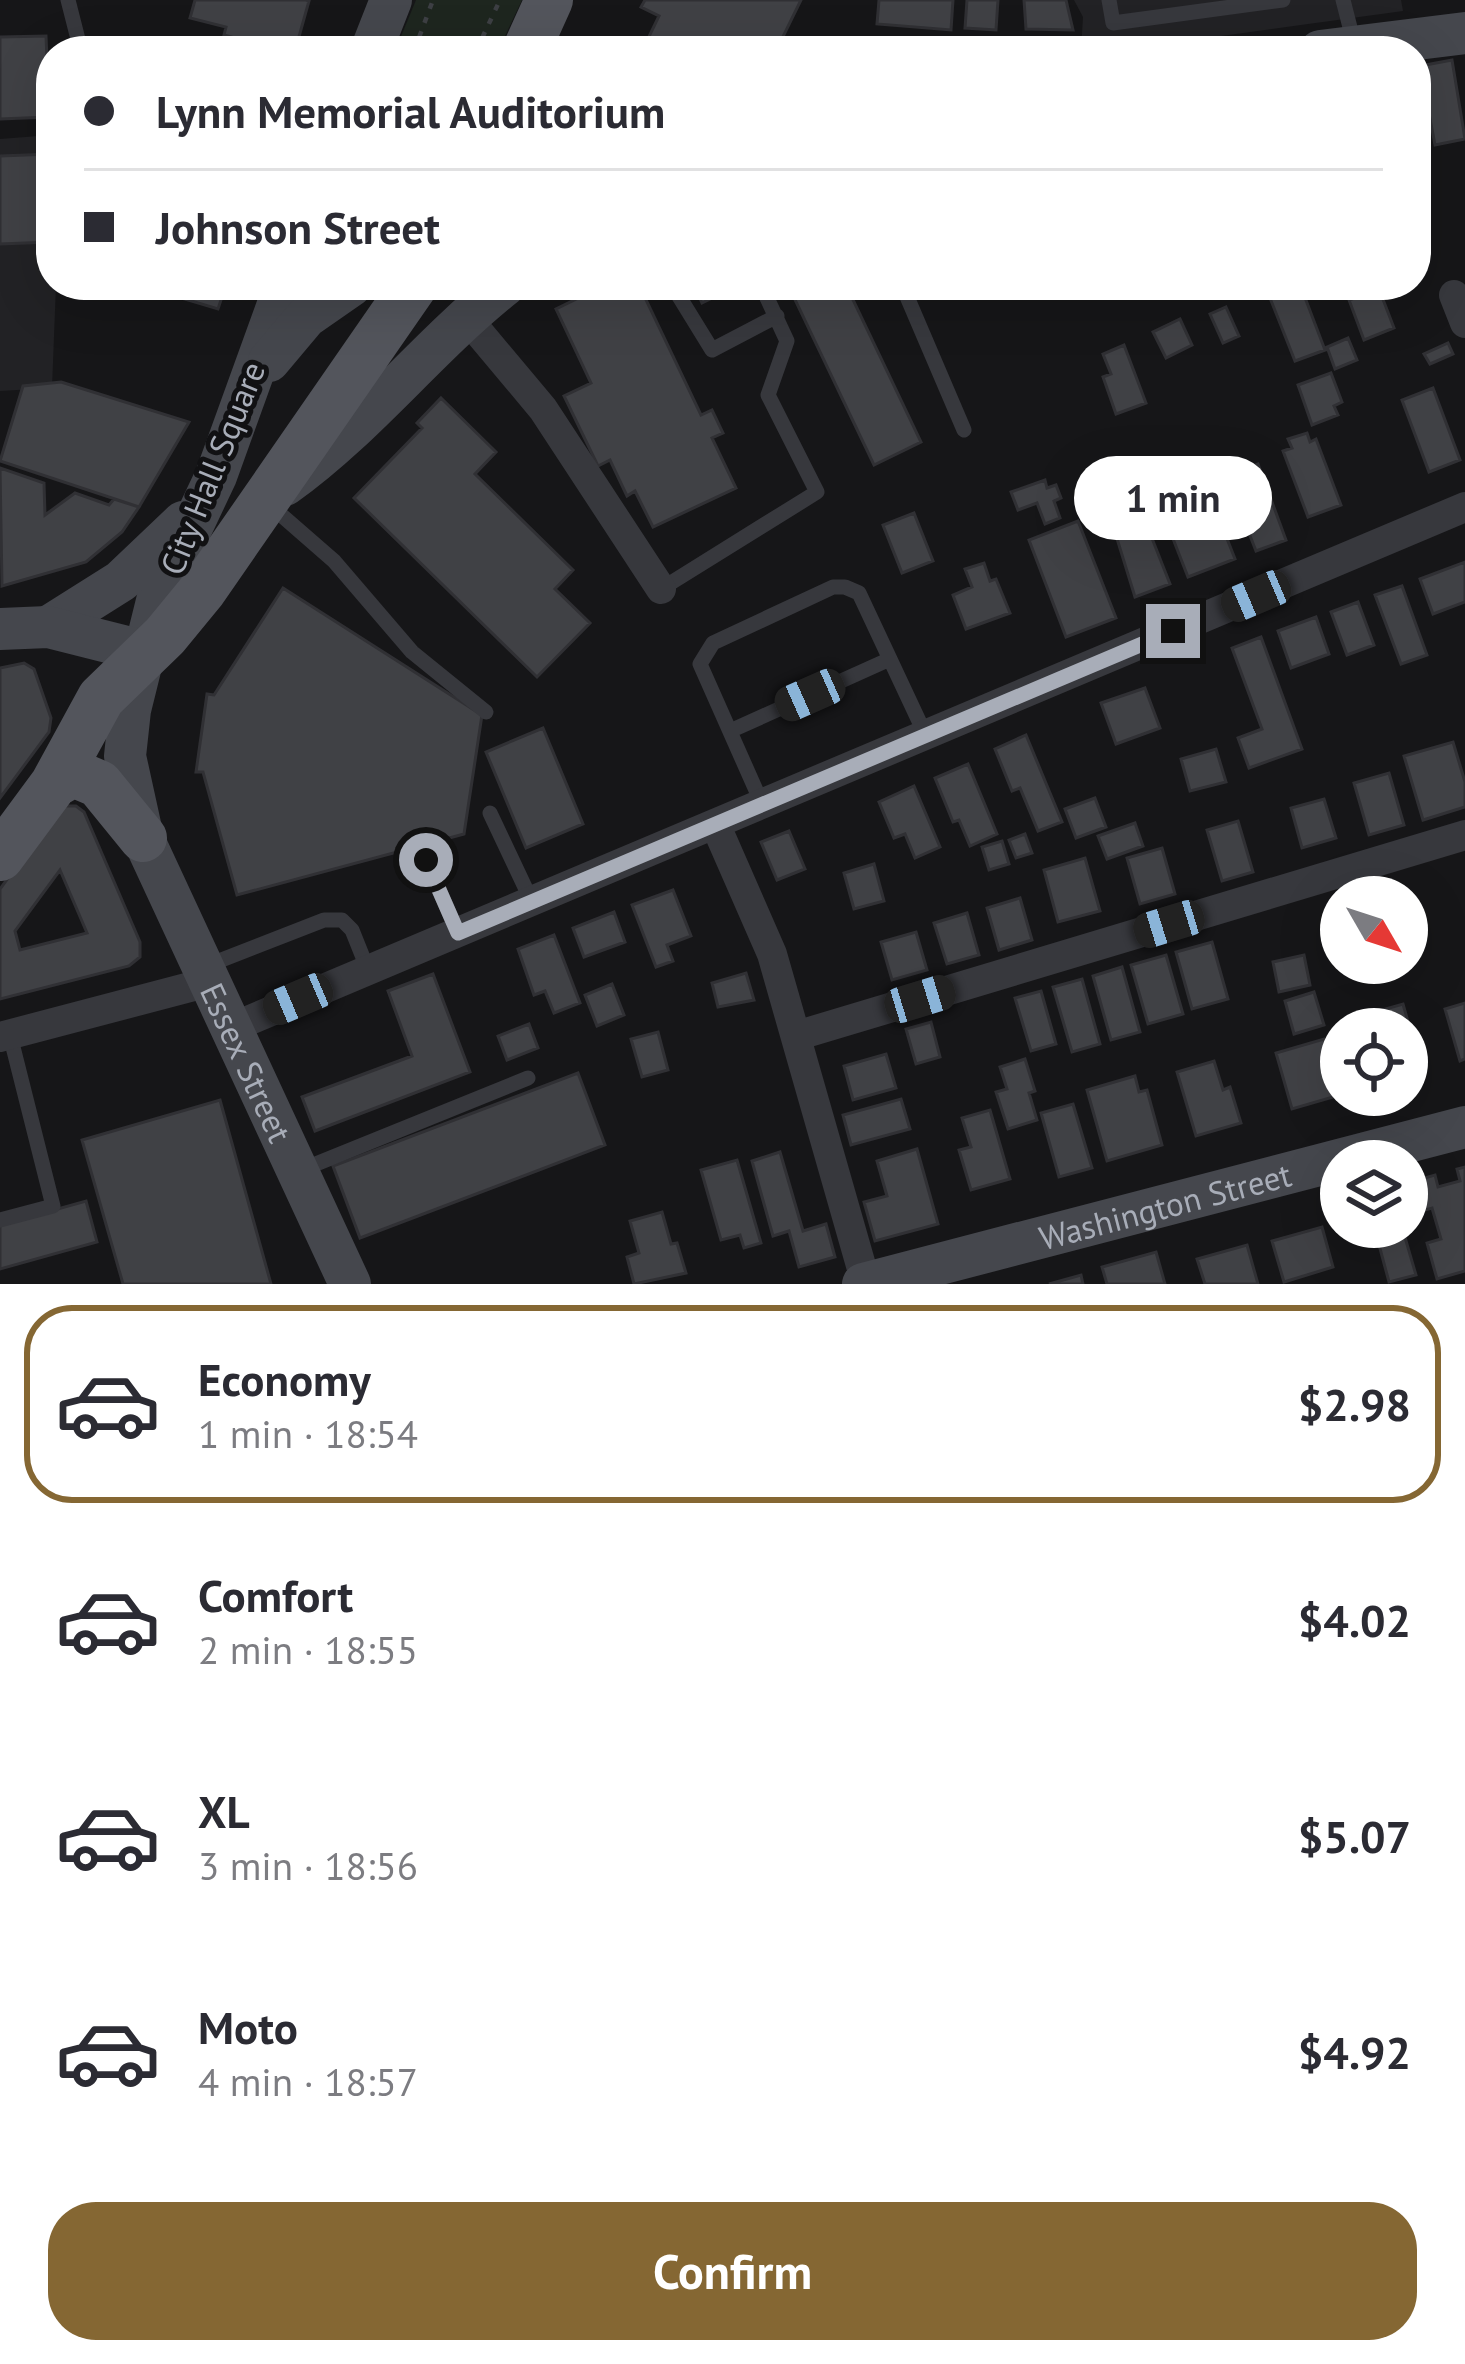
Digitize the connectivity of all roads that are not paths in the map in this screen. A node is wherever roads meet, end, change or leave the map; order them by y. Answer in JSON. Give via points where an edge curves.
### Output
{"nodes":[{"id":1,"x":68,"y":0,"type":"edge"},
{"id":2,"x":391,"y":0,"type":"edge"},
{"id":3,"x":549,"y":0,"type":"edge"},
{"id":4,"x":1109,"y":0,"type":"edge"},
{"id":5,"x":1282,"y":0,"type":"edge"},
{"id":6,"x":1343,"y":0,"type":"edge"},
{"id":7,"x":1465,"y":33,"type":"edge"},
{"id":8,"x":77,"y":36,"type":"edge"},
{"id":9,"x":377,"y":36,"type":"edge"},
{"id":10,"x":533,"y":36,"type":"edge"},
{"id":11,"x":1338,"y":36,"type":"edge"},
{"id":12,"x":1431,"y":37,"type":"edge"},
{"id":13,"x":279,"y":300,"type":"edge"},
{"id":14,"x":328,"y":300,"type":"edge"},
{"id":15,"x":404,"y":300,"type":"edge"},
{"id":16,"x":487,"y":300,"type":"edge"},
{"id":17,"x":681,"y":300,"type":"edge"},
{"id":18,"x":769,"y":300,"type":"edge"},
{"id":19,"x":908,"y":300,"type":"edge"},
{"id":20,"x":777,"y":316,"type":"junction"},
{"id":21,"x":466,"y":317,"type":"junction"},
{"id":22,"x":243,"y":402,"type":"junction"},
{"id":23,"x":964,"y":430,"type":"dead end"},
{"id":24,"x":216,"y":476,"type":"junction"},
{"id":25,"x":264,"y":500,"type":"junction"},
{"id":26,"x":1465,"y":507,"type":"edge"},
{"id":27,"x":661,"y":589,"type":"joint"},
{"id":28,"x":48,"y":628,"type":"junction"},
{"id":29,"x":0,"y":629,"type":"edge"},
{"id":30,"x":147,"y":652,"type":"junction"},
{"id":31,"x":890,"y":659,"type":"junction"},
{"id":32,"x":486,"y":712,"type":"dead end"},
{"id":33,"x":730,"y":731,"type":"junction"},
{"id":34,"x":926,"y":736,"type":"junction"},
{"id":35,"x":54,"y":784,"type":"junction"},
{"id":36,"x":763,"y":806,"type":"junction"},
{"id":37,"x":490,"y":813,"type":"dead end"},
{"id":38,"x":716,"y":826,"type":"junction"},
{"id":39,"x":1465,"y":835,"type":"edge"},
{"id":40,"x":143,"y":838,"type":"junction"},
{"id":41,"x":0,"y":857,"type":"edge"},
{"id":42,"x":426,"y":860,"type":"dead end"},
{"id":43,"x":1362,"y":876,"type":"edge"},
{"id":44,"x":1320,"y":890,"type":"edge"},
{"id":45,"x":532,"y":902,"type":"junction"},
{"id":46,"x":458,"y":933,"type":"junction"},
{"id":47,"x":368,"y":970,"type":"junction"},
{"id":48,"x":206,"y":975,"type":"junction"},
{"id":49,"x":231,"y":1028,"type":"junction"},
{"id":50,"x":5,"y":1036,"type":"edge"},
{"id":51,"x":796,"y":1036,"type":"junction"},
{"id":52,"x":528,"y":1078,"type":"dead end"},
{"id":53,"x":1465,"y":1127,"type":"edge"},
{"id":54,"x":298,"y":1171,"type":"junction"},
{"id":55,"x":0,"y":1220,"type":"edge"},
{"id":56,"x":350,"y":1284,"type":"edge"},
{"id":57,"x":866,"y":1284,"type":"edge"}],
"edges":[{"from":1,"to":8,"type":"lane"},
{"from":2,"to":9,"type":"main road"},
{"from":3,"to":10,"type":"main road"},
{"from":4,"to":5,"type":"lane","via":[[1113,23]]},
{"from":6,"to":11,"type":"lane"},
{"from":7,"to":12,"type":"main road"},
{"from":13,"to":22,"type":"main road","name":"City Hall Square"},
{"from":14,"to":22,"type":"main road","via":[[296,328]]},
{"from":15,"to":25,"type":"main road","name":"City Hall Square"},
{"from":16,"to":21,"type":"main road"},
{"from":17,"to":20,"type":"lane","via":[[712,350]]},
{"from":18,"to":20,"type":"lane"},
{"from":19,"to":23,"type":"lane"},
{"from":20,"to":27,"type":"lane","via":[[787,341],[768,395],[817,492]]},
{"from":21,"to":25,"type":"main road","via":[[320,459]]},
{"from":21,"to":27,"type":"street","via":[[543,410]]},
{"from":22,"to":24,"type":"main road","name":"City Hall Square"},
{"from":24,"to":28,"type":"main road","via":[[151,555]]},
{"from":24,"to":30,"type":"main road","name":"City Hall Square","via":[[157,601]]},
{"from":25,"to":30,"type":"main road","name":"City Hall Square","via":[[202,591]]},
{"from":25,"to":32,"type":"lane","via":[[334,561],[412,652]]},
{"from":26,"to":34,"type":"street"},
{"from":28,"to":29,"type":"main road"},
{"from":28,"to":30,"type":"main road"},
{"from":30,"to":35,"type":"main road","name":"City Hall Square","via":[[101,698]]},
{"from":30,"to":40,"type":"main road","name":"City Hall Square","via":[[126,740]]},
{"from":31,"to":33,"type":"lane"},
{"from":31,"to":33,"type":"lane","via":[[859,593],[833,587],[704,653],[700,664]]},
{"from":31,"to":34,"type":"lane"},
{"from":33,"to":36,"type":"lane"},
{"from":34,"to":36,"type":"street"},
{"from":35,"to":40,"type":"main road","via":[[73,773],[94,780]]},
{"from":35,"to":41,"type":"main road","name":"City Hall Square"},
{"from":36,"to":38,"type":"street"},
{"from":37,"to":45,"type":"lane"},
{"from":38,"to":45,"type":"street"},
{"from":38,"to":51,"type":"street","via":[[772,954]]},
{"from":39,"to":43,"type":"street"},
{"from":40,"to":48,"type":"main road","name":"Essex Street"},
{"from":42,"to":46,"type":"lane"},
{"from":44,"to":51,"type":"street"},
{"from":45,"to":46,"type":"street"},
{"from":46,"to":47,"type":"street"},
{"from":47,"to":48,"type":"lane","via":[[352,930],[342,920],[324,920]]},
{"from":47,"to":49,"type":"street"},
{"from":48,"to":49,"type":"main road","name":"Essex Street"},
{"from":48,"to":50,"type":"street"},
{"from":49,"to":54,"type":"main road","name":"Essex Street"},
{"from":50,"to":55,"type":"lane","via":[[53,1206]]},
{"from":51,"to":57,"type":"street"},
{"from":52,"to":54,"type":"lane"},
{"from":53,"to":57,"type":"main road","name":"Washington Street"},
{"from":54,"to":56,"type":"main road","name":"Essex Street"}]}
